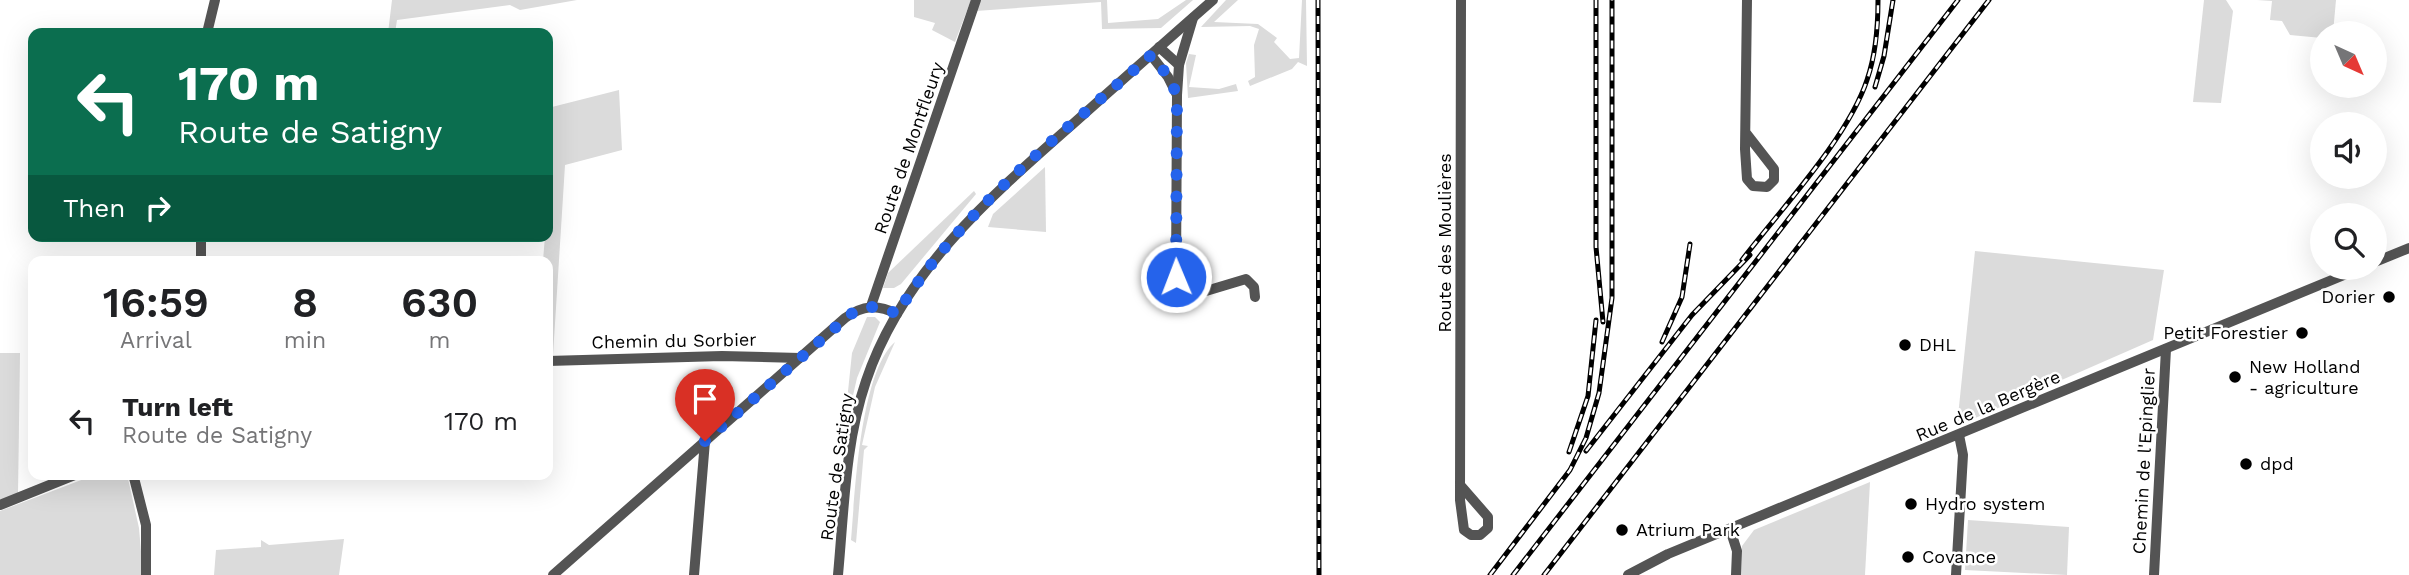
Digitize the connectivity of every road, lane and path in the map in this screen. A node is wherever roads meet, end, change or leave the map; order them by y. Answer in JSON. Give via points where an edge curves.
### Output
{"nodes":[{"id":1,"x":215,"y":0,"type":"edge"},
{"id":2,"x":976,"y":0,"type":"edge"},
{"id":3,"x":1213,"y":0,"type":"edge"},
{"id":4,"x":1461,"y":0,"type":"edge"},
{"id":5,"x":1747,"y":0,"type":"edge"},
{"id":6,"x":1194,"y":17,"type":"junction"},
{"id":7,"x":208,"y":28,"type":"edge"},
{"id":8,"x":1160,"y":47,"type":"junction"},
{"id":9,"x":1151,"y":55,"type":"junction"},
{"id":10,"x":1180,"y":65,"type":"junction"},
{"id":11,"x":1177,"y":95,"type":"junction"},
{"id":12,"x":1746,"y":134,"type":"junction"},
{"id":13,"x":2409,"y":248,"type":"edge"},
{"id":14,"x":2387,"y":257,"type":"edge"},
{"id":15,"x":2332,"y":280,"type":"edge"},
{"id":16,"x":1255,"y":297,"type":"dead end"},
{"id":17,"x":871,"y":306,"type":"junction"},
{"id":18,"x":897,"y":314,"type":"junction"},
{"id":19,"x":2166,"y":349,"type":"junction"},
{"id":20,"x":800,"y":358,"type":"junction"},
{"id":21,"x":553,"y":361,"type":"edge"},
{"id":22,"x":1959,"y":435,"type":"junction"},
{"id":23,"x":705,"y":441,"type":"junction"},
{"id":24,"x":62,"y":480,"type":"edge"},
{"id":25,"x":135,"y":480,"type":"edge"},
{"id":26,"x":1461,"y":486,"type":"junction"},
{"id":27,"x":0,"y":505,"type":"edge"},
{"id":28,"x":1730,"y":529,"type":"junction"},
{"id":29,"x":146,"y":575,"type":"edge"},
{"id":30,"x":554,"y":575,"type":"edge"},
{"id":31,"x":694,"y":575,"type":"edge"},
{"id":32,"x":838,"y":575,"type":"edge"},
{"id":33,"x":1628,"y":575,"type":"edge"},
{"id":34,"x":1736,"y":575,"type":"edge"},
{"id":35,"x":1956,"y":575,"type":"edge"},
{"id":36,"x":2154,"y":575,"type":"edge"}],
"edges":[{"from":1,"to":7,"type":"street"},
{"from":2,"to":17,"type":"street","name":"Route de Montfleury"},
{"from":3,"to":6,"type":"street","name":"Route de Satigny"},
{"from":4,"to":26,"type":"street","name":"Route des Moulières"},
{"from":5,"to":12,"type":"street"},
{"from":6,"to":8,"type":"street","name":"Route de Satigny"},
{"from":6,"to":10,"type":"street"},
{"from":8,"to":9,"type":"street","name":"Route de Satigny"},
{"from":8,"to":10,"type":"street"},
{"from":9,"to":11,"type":"street"},
{"from":9,"to":18,"type":"street","name":"Route de Satigny","via":[[975,215],[932,263]]},
{"from":10,"to":11,"type":"street"},
{"from":11,"to":16,"type":"street","via":[[1176,281],[1183,290],[1194,292],[1246,279],[1254,287]]},
{"from":12,"to":12,"type":"street","via":[[1747,179],[1755,187],[1767,187],[1774,180],[1774,169]]},
{"from":13,"to":14,"type":"street"},
{"from":15,"to":19,"type":"street","name":"Rue de la Bergère"},
{"from":17,"to":18,"type":"street"},
{"from":17,"to":20,"type":"street","via":[[845,318]]},
{"from":18,"to":32,"type":"street","name":"Route de Satigny","via":[[878,350],[858,409]]},
{"from":19,"to":22,"type":"street","name":"Rue de la Bergère"},
{"from":19,"to":36,"type":"street","name":"Chemin de l'Epinglier"},
{"from":20,"to":21,"type":"street","name":"Chemin du Sorbier"},
{"from":20,"to":23,"type":"street"},
{"from":22,"to":28,"type":"street","name":"Rue de la Bergère"},
{"from":22,"to":35,"type":"street","via":[[1963,454]]},
{"from":23,"to":30,"type":"street"},
{"from":23,"to":31,"type":"street"},
{"from":24,"to":27,"type":"street"},
{"from":25,"to":29,"type":"street","via":[[146,525]]},
{"from":26,"to":26,"type":"street","name":"Route des Moulières","via":[[1462,527],[1469,535],[1480,535],[1488,528],[1488,517]]},
{"from":28,"to":33,"type":"street","name":"Rue de la Bergère"},
{"from":28,"to":34,"type":"street","via":[[1737,551]]}]}
